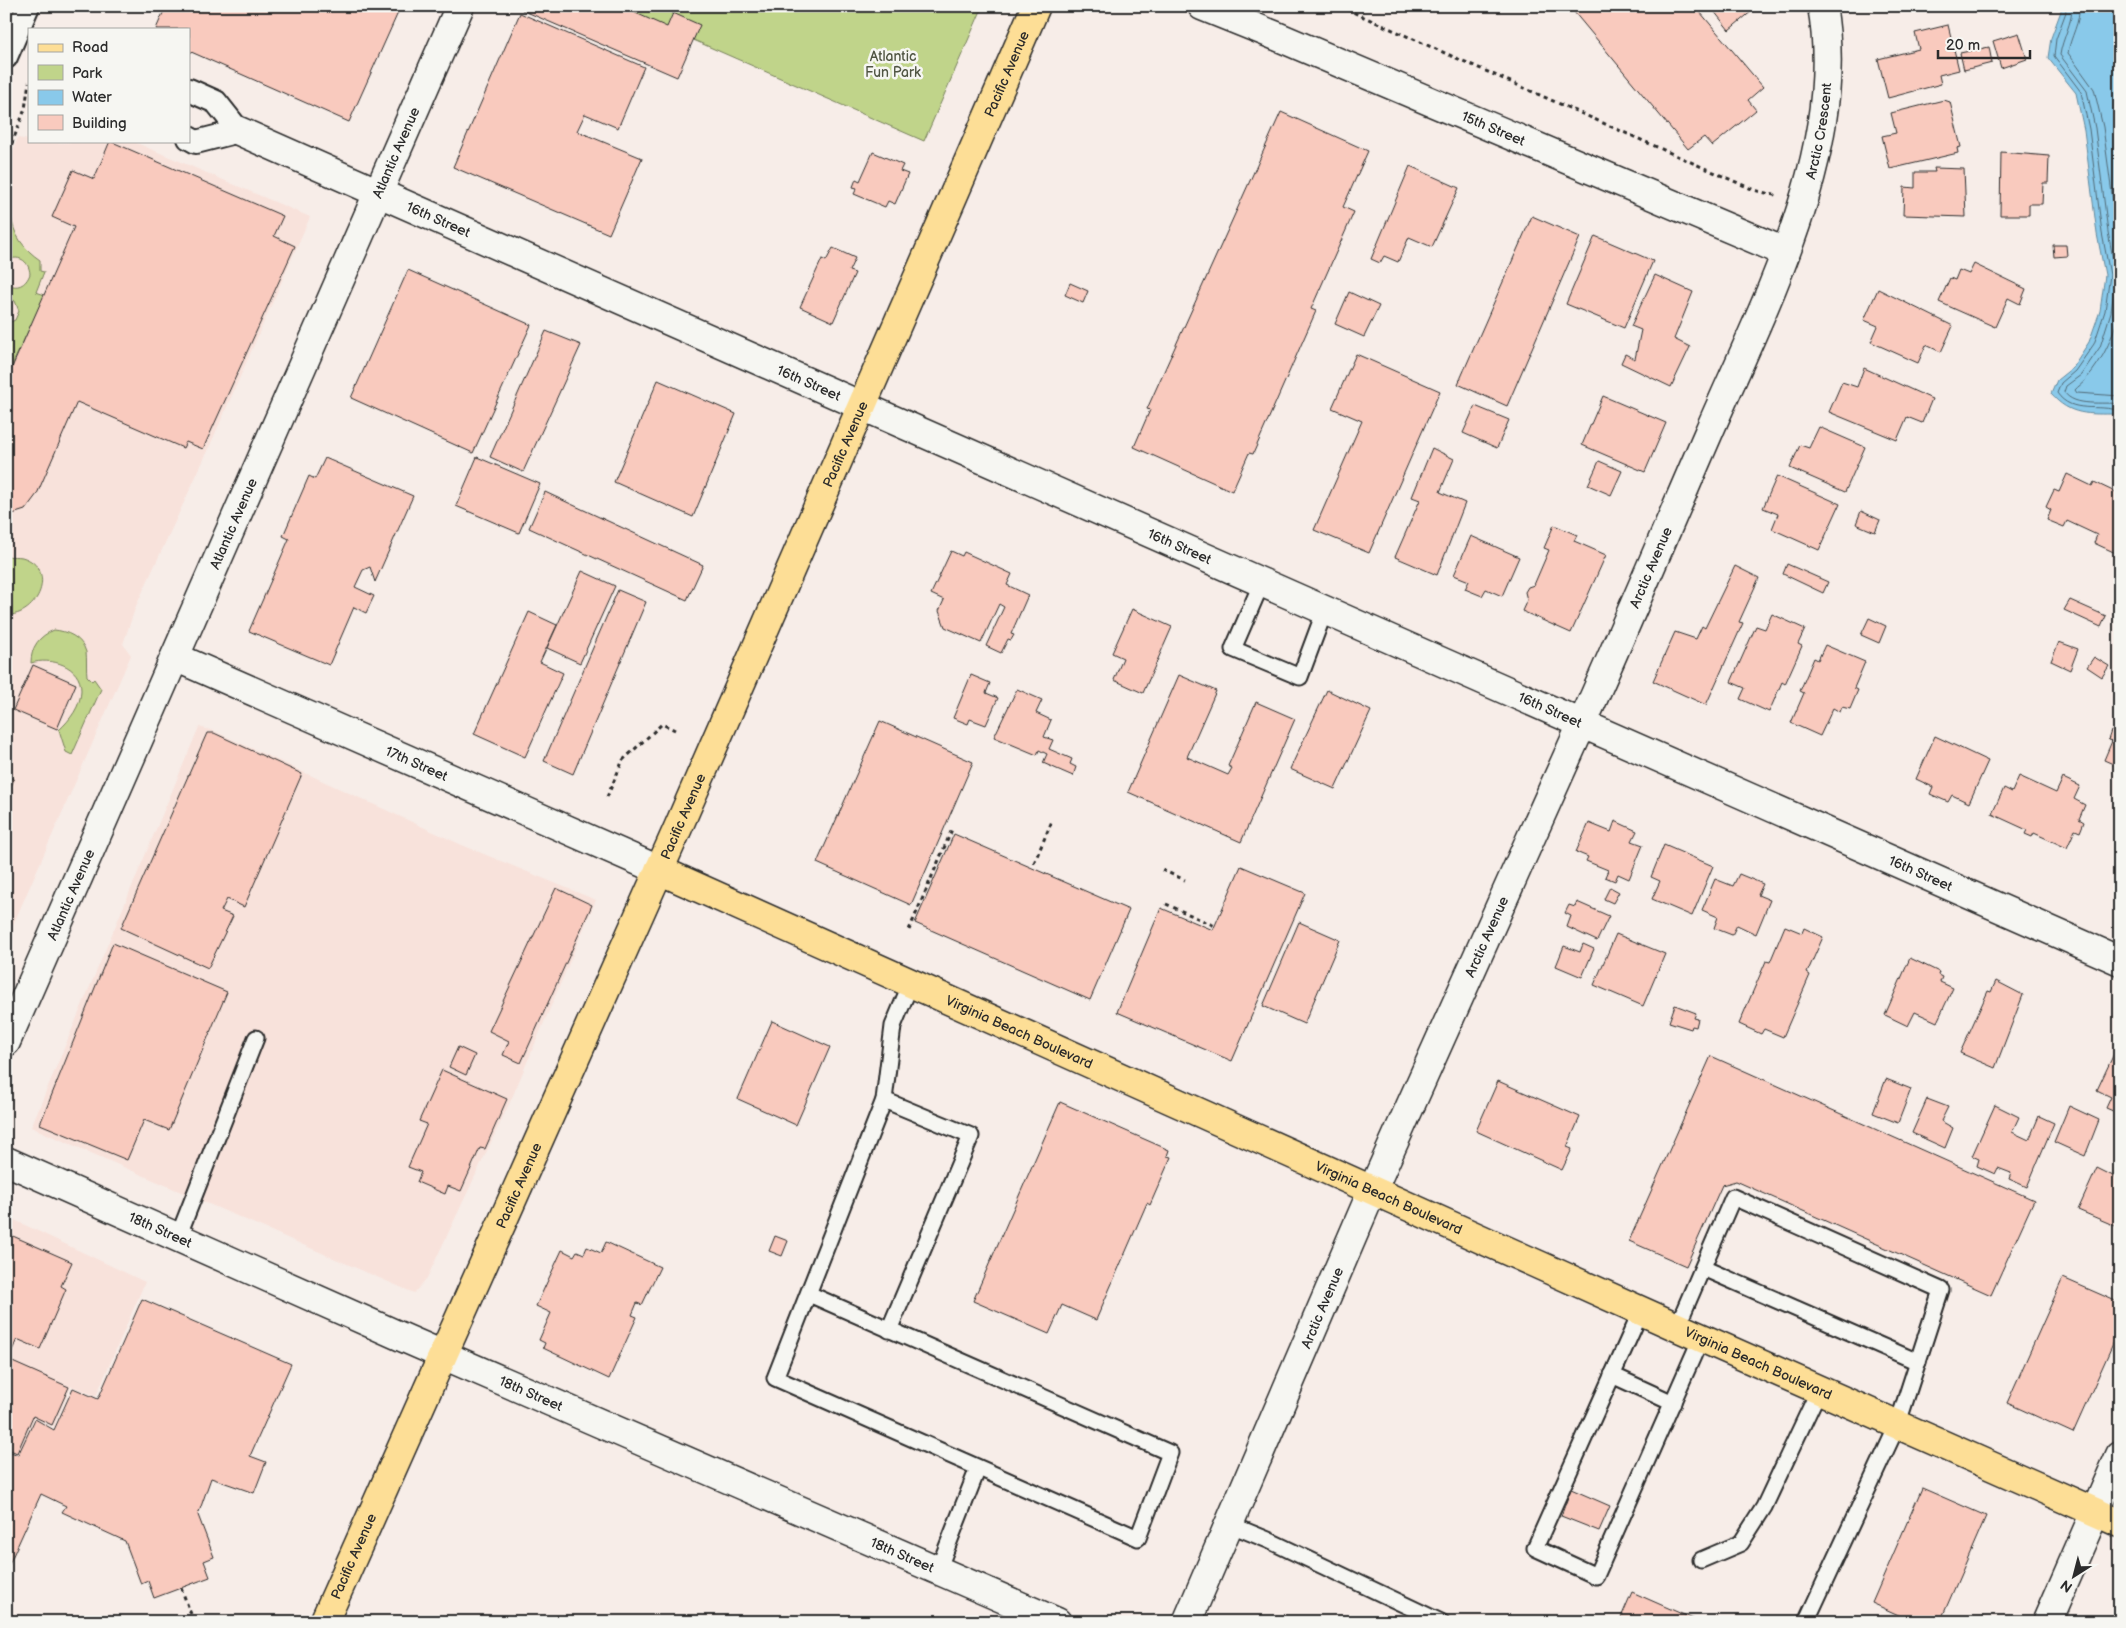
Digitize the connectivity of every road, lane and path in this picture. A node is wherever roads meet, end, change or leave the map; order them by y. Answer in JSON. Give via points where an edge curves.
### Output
{"nodes":[{"id":1,"x":28,"y":6,"type":"edge"},
{"id":2,"x":460,"y":6,"type":"edge"},
{"id":3,"x":1036,"y":6,"type":"edge"},
{"id":4,"x":1202,"y":6,"type":"edge"},
{"id":5,"x":1339,"y":6,"type":"edge"},
{"id":6,"x":1822,"y":6,"type":"edge"},
{"id":7,"x":23,"y":34,"type":"edge"},
{"id":8,"x":6,"y":57,"type":"edge"},
{"id":9,"x":28,"y":89,"type":"edge"},
{"id":10,"x":190,"y":90,"type":"edge"},
{"id":11,"x":239,"y":131,"type":"junction"},
{"id":12,"x":190,"y":139,"type":"edge"},
{"id":13,"x":6,"y":159,"type":"edge"},
{"id":14,"x":1776,"y":188,"type":"dead end"},
{"id":15,"x":379,"y":193,"type":"junction"},
{"id":16,"x":1785,"y":252,"type":"junction"},
{"id":17,"x":862,"y":406,"type":"junction"},
{"id":18,"x":1262,"y":582,"type":"junction"},
{"id":19,"x":1324,"y":610,"type":"junction"},
{"id":20,"x":175,"y":657,"type":"junction"},
{"id":21,"x":1582,"y":724,"type":"junction"},
{"id":22,"x":675,"y":730,"type":"dead end"},
{"id":23,"x":607,"y":797,"type":"dead end"},
{"id":24,"x":1052,"y":821,"type":"dead end"},
{"id":25,"x":952,"y":827,"type":"dead end"},
{"id":26,"x":1034,"y":864,"type":"dead end"},
{"id":27,"x":659,"y":870,"type":"junction"},
{"id":28,"x":1162,"y":870,"type":"dead end"},
{"id":29,"x":1185,"y":880,"type":"dead end"},
{"id":30,"x":1166,"y":904,"type":"dead end"},
{"id":31,"x":1215,"y":926,"type":"dead end"},
{"id":32,"x":909,"y":930,"type":"dead end"},
{"id":33,"x":2120,"y":961,"type":"edge"},
{"id":34,"x":911,"y":983,"type":"junction"},
{"id":35,"x":256,"y":1038,"type":"dead end"},
{"id":36,"x":6,"y":1042,"type":"edge"},
{"id":37,"x":884,"y":1100,"type":"junction"},
{"id":38,"x":6,"y":1161,"type":"edge"},
{"id":39,"x":1372,"y":1191,"type":"junction"},
{"id":40,"x":178,"y":1238,"type":"junction"},
{"id":41,"x":1703,"y":1268,"type":"junction"},
{"id":42,"x":809,"y":1294,"type":"junction"},
{"id":43,"x":1640,"y":1311,"type":"junction"},
{"id":44,"x":890,"y":1330,"type":"junction"},
{"id":45,"x":1689,"y":1333,"type":"junction"},
{"id":46,"x":443,"y":1355,"type":"junction"},
{"id":47,"x":1918,"y":1362,"type":"junction"},
{"id":48,"x":1612,"y":1375,"type":"junction"},
{"id":49,"x":1819,"y":1390,"type":"junction"},
{"id":50,"x":1673,"y":1403,"type":"junction"},
{"id":51,"x":1897,"y":1426,"type":"junction"},
{"id":52,"x":2120,"y":1455,"type":"edge"},
{"id":53,"x":978,"y":1468,"type":"junction"},
{"id":54,"x":2094,"y":1512,"type":"junction"},
{"id":55,"x":2120,"y":1523,"type":"edge"},
{"id":56,"x":1229,"y":1524,"type":"junction"},
{"id":57,"x":1701,"y":1560,"type":"dead end"},
{"id":58,"x":938,"y":1570,"type":"junction"},
{"id":59,"x":181,"y":1588,"type":"dead end"},
{"id":60,"x":194,"y":1622,"type":"edge"},
{"id":61,"x":324,"y":1622,"type":"edge"},
{"id":62,"x":1057,"y":1622,"type":"edge"},
{"id":63,"x":1186,"y":1622,"type":"edge"},
{"id":64,"x":1441,"y":1622,"type":"edge"},
{"id":65,"x":1806,"y":1622,"type":"edge"},
{"id":66,"x":2046,"y":1622,"type":"edge"}],
"edges":[{"from":1,"to":7,"type":"street"},
{"from":2,"to":15,"type":"street","name":"Atlantic Avenue"},
{"from":3,"to":17,"type":"main road","name":"Pacific Avenue"},
{"from":4,"to":16,"type":"street","name":"15th Street"},
{"from":5,"to":14,"type":"path","via":[[1754,190],[1774,195]]},
{"from":6,"to":16,"type":"street","name":"Arctic Crescent","via":[[1827,70],[1825,104],[1819,143],[1803,203]]},
{"from":7,"to":8,"type":"street"},
{"from":9,"to":13,"type":"path","via":[[25,109]]},
{"from":10,"to":11,"type":"street","name":"16th Street","via":[[216,102]]},
{"from":11,"to":12,"type":"street","via":[[196,142]]},
{"from":11,"to":15,"type":"street","name":"16th Street"},
{"from":15,"to":17,"type":"street","name":"16th Street"},
{"from":15,"to":20,"type":"street","name":"Atlantic Avenue"},
{"from":16,"to":21,"type":"street","name":"Arctic Avenue"},
{"from":17,"to":18,"type":"street","name":"16th Street"},
{"from":17,"to":27,"type":"main road","name":"Pacific Avenue"},
{"from":18,"to":19,"type":"street","name":"16th Street"},
{"from":18,"to":19,"type":"lane","via":[[1233,649],[1300,677]]},
{"from":19,"to":21,"type":"street","name":"16th Street"},
{"from":20,"to":27,"type":"street","name":"17th Street"},
{"from":20,"to":36,"type":"street","name":"Atlantic Avenue"},
{"from":21,"to":33,"type":"street","name":"16th Street"},
{"from":21,"to":39,"type":"street","name":"Arctic Avenue"},
{"from":22,"to":23,"type":"path","via":[[662,724],[623,760]]},
{"from":24,"to":26,"type":"path"},
{"from":25,"to":32,"type":"path"},
{"from":27,"to":34,"type":"main road","name":"Virginia Beach Boulevard"},
{"from":27,"to":46,"type":"main road","name":"Pacific Avenue"},
{"from":28,"to":29,"type":"path"},
{"from":30,"to":31,"type":"path"},
{"from":34,"to":37,"type":"lane","via":[[893,1026]]},
{"from":34,"to":39,"type":"main road","name":"Virginia Beach Boulevard"},
{"from":35,"to":40,"type":"lane"},
{"from":37,"to":42,"type":"lane"},
{"from":37,"to":44,"type":"lane","via":[[971,1136]]},
{"from":38,"to":40,"type":"street","name":"18th Street"},
{"from":39,"to":43,"type":"main road","name":"Virginia Beach Boulevard"},
{"from":39,"to":56,"type":"street","name":"Arctic Avenue"},
{"from":40,"to":46,"type":"street","name":"18th Street"},
{"from":41,"to":45,"type":"lane"},
{"from":41,"to":47,"type":"lane"},
{"from":41,"to":47,"type":"lane","via":[[1734,1197],[1941,1290]]},
{"from":42,"to":44,"type":"lane"},
{"from":42,"to":53,"type":"lane","via":[[775,1378]]},
{"from":43,"to":45,"type":"main road","name":"Virginia Beach Boulevard"},
{"from":43,"to":48,"type":"lane"},
{"from":44,"to":53,"type":"lane","via":[[1170,1453],[1138,1538]]},
{"from":45,"to":49,"type":"main road","name":"Virginia Beach Boulevard"},
{"from":45,"to":50,"type":"lane"},
{"from":46,"to":58,"type":"street","name":"18th Street"},
{"from":46,"to":61,"type":"main road","name":"Pacific Avenue"},
{"from":47,"to":51,"type":"lane"},
{"from":48,"to":50,"type":"lane"},
{"from":48,"to":50,"type":"lane","via":[[1535,1548],[1578,1568],[1596,1576]]},
{"from":49,"to":51,"type":"main road","name":"Virginia Beach Boulevard"},
{"from":49,"to":57,"type":"lane","via":[[1764,1507],[1741,1543]]},
{"from":51,"to":54,"type":"main road","name":"Virginia Beach Boulevard"},
{"from":51,"to":65,"type":"lane"},
{"from":52,"to":54,"type":"street"},
{"from":53,"to":58,"type":"lane"},
{"from":54,"to":55,"type":"main road","name":"Virginia Beach Boulevard"},
{"from":54,"to":66,"type":"street"},
{"from":56,"to":63,"type":"street","name":"Arctic Avenue"},
{"from":56,"to":64,"type":"lane"},
{"from":58,"to":62,"type":"street","name":"18th Street"},
{"from":59,"to":60,"type":"path"}]}
